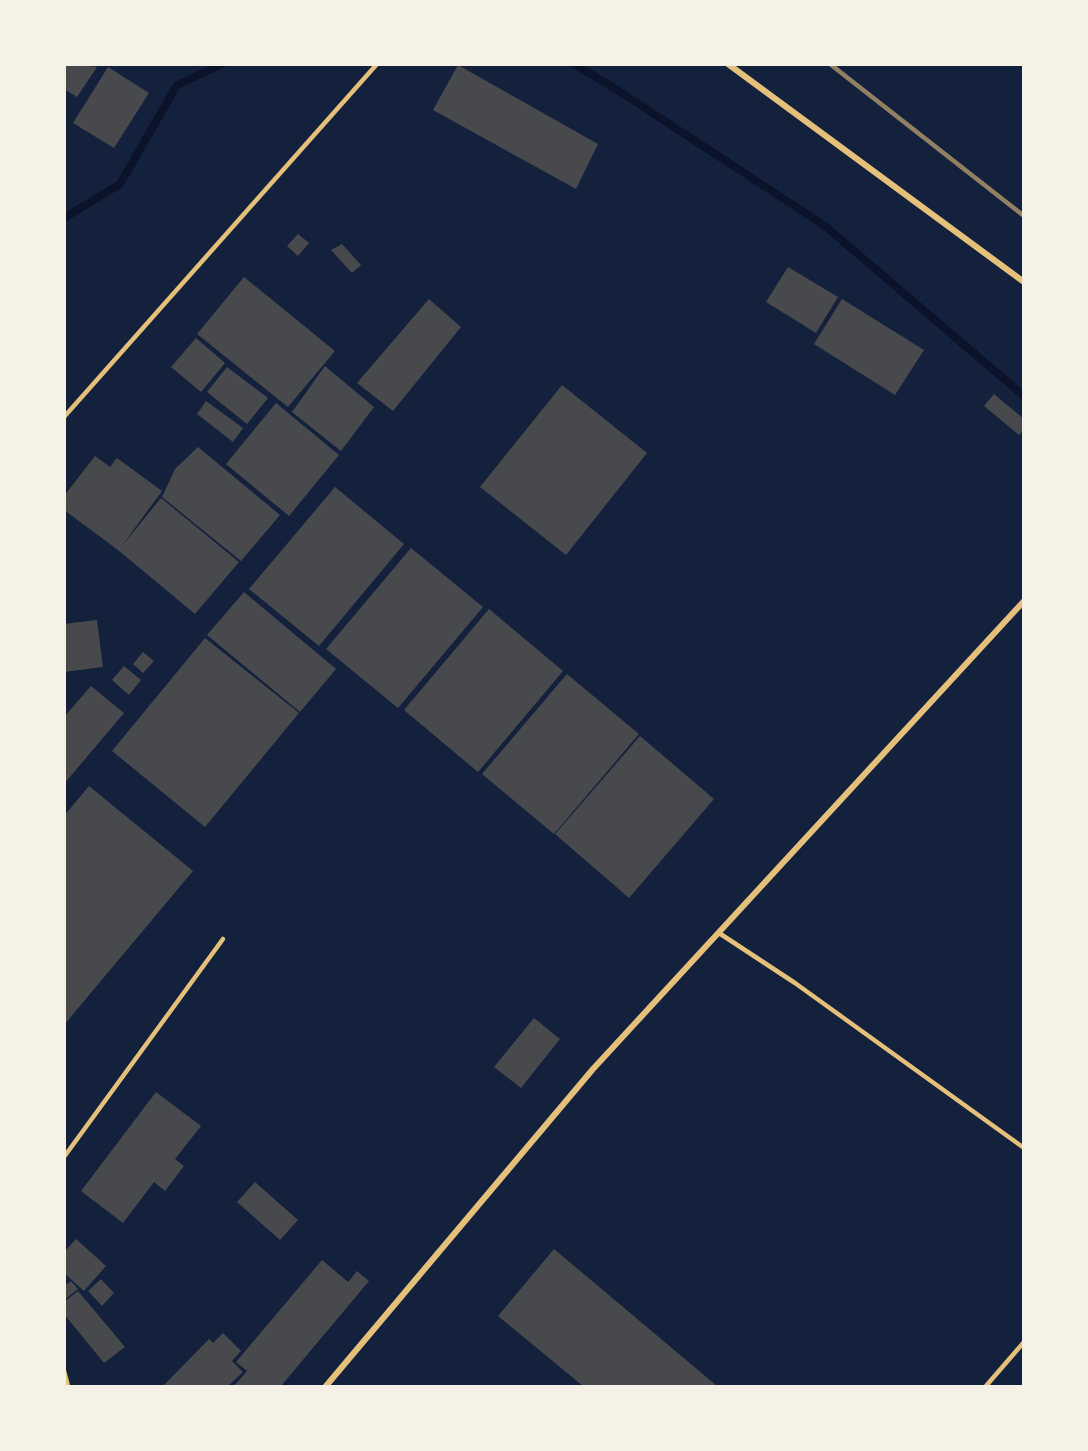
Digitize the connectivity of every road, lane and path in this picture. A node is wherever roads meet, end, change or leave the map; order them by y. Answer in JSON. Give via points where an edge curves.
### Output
{"nodes":[{"id":1,"x":377,"y":64,"type":"edge"},
{"id":2,"x":728,"y":64,"type":"edge"},
{"id":3,"x":1023,"y":282,"type":"edge"},
{"id":4,"x":64,"y":417,"type":"edge"},
{"id":5,"x":1023,"y":601,"type":"edge"},
{"id":6,"x":719,"y":933,"type":"junction"},
{"id":7,"x":223,"y":939,"type":"dead end"},
{"id":8,"x":1023,"y":1148,"type":"edge"},
{"id":9,"x":64,"y":1157,"type":"edge"},
{"id":10,"x":1023,"y":1342,"type":"edge"},
{"id":11,"x":64,"y":1371,"type":"edge"},
{"id":12,"x":68,"y":1386,"type":"edge"},
{"id":13,"x":326,"y":1386,"type":"edge"},
{"id":14,"x":986,"y":1386,"type":"edge"}],
"edges":[{"from":1,"to":4,"type":"lane"},
{"from":2,"to":3,"type":"street"},
{"from":5,"to":6,"type":"street"},
{"from":6,"to":8,"type":"lane","via":[[795,982]]},
{"from":6,"to":13,"type":"street","via":[[593,1069]]},
{"from":7,"to":9,"type":"lane"},
{"from":10,"to":14,"type":"lane"},
{"from":11,"to":12,"type":"lane"}]}
